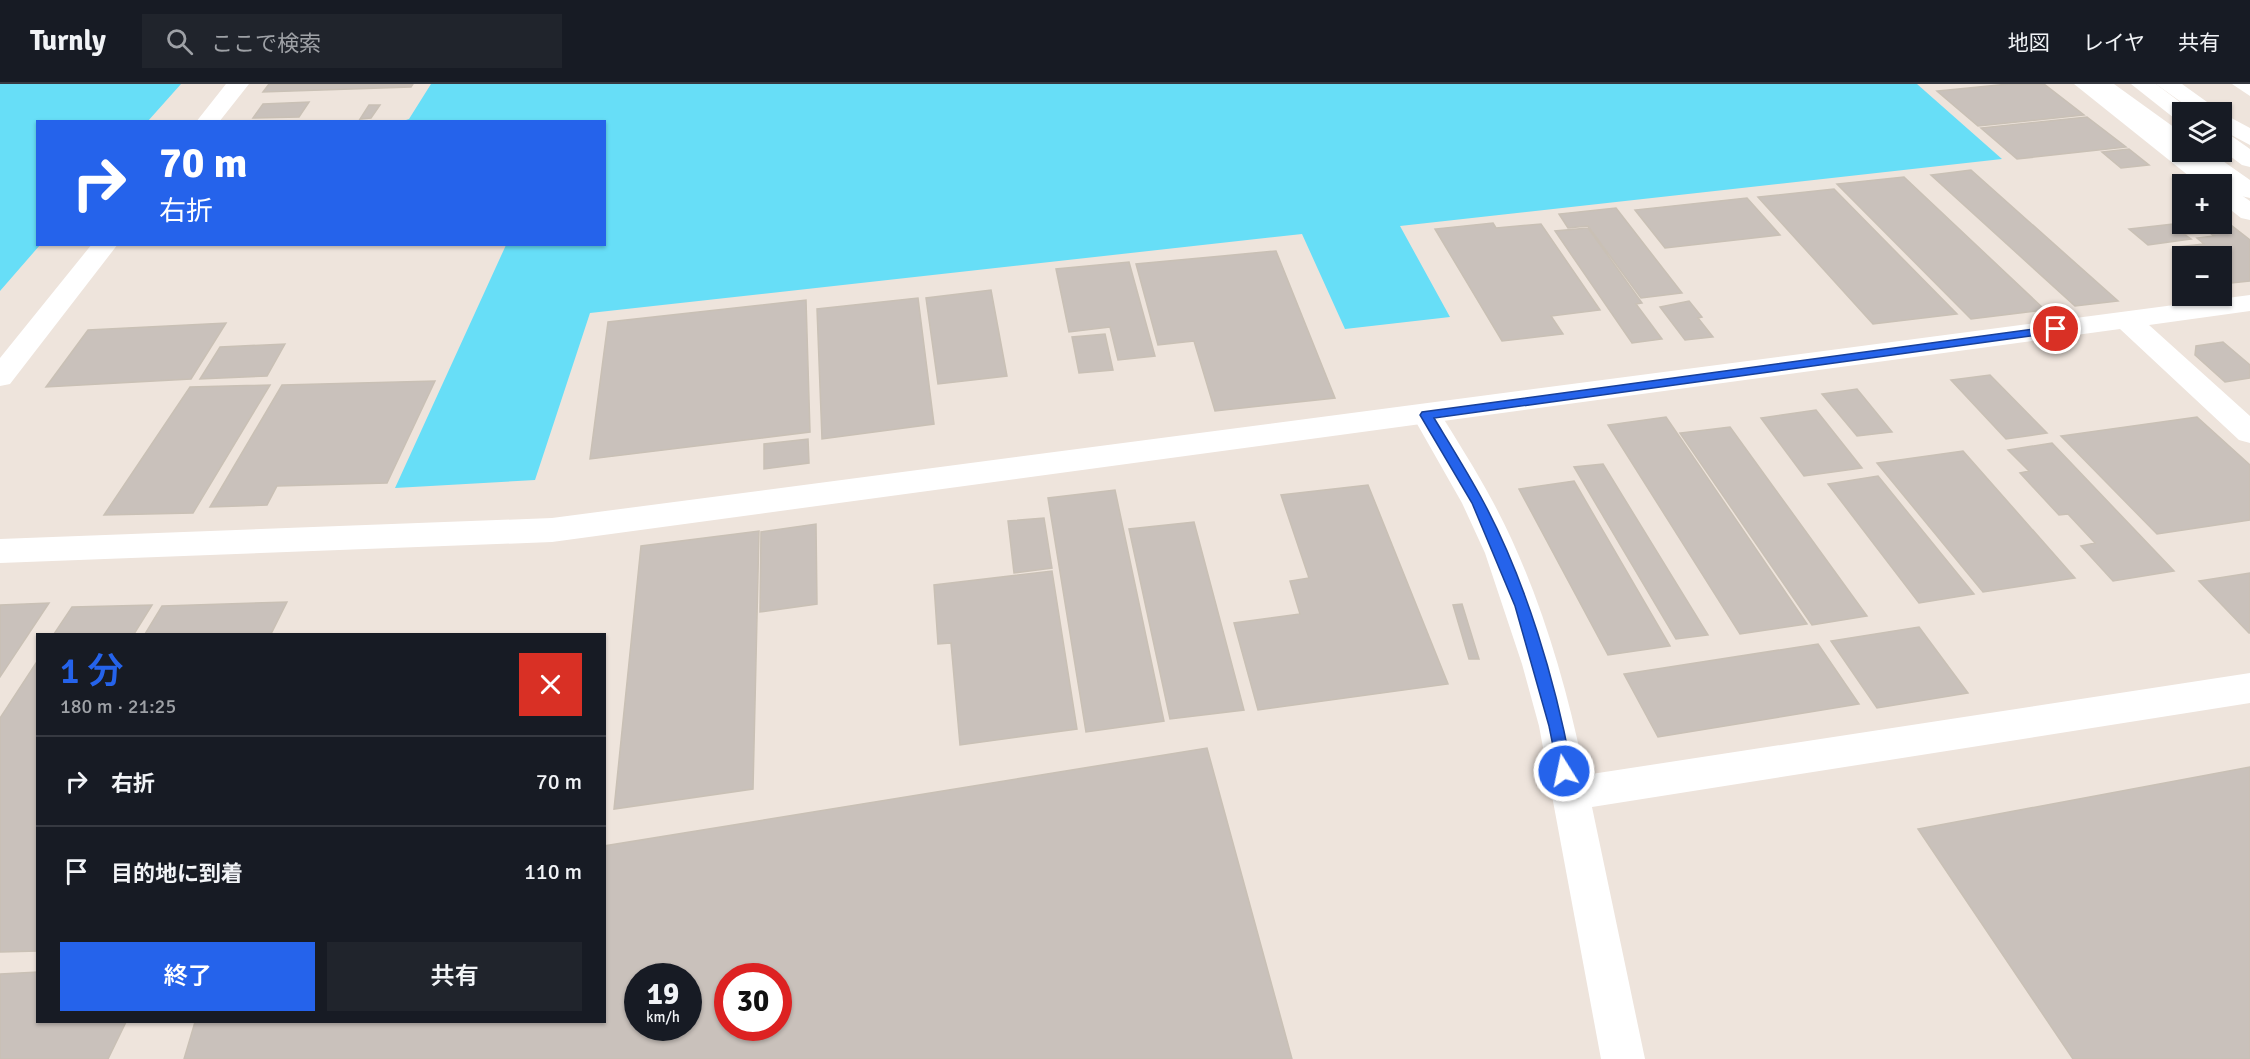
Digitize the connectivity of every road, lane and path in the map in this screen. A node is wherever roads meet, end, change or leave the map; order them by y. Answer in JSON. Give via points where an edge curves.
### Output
{"nodes":[{"id":1,"x":238,"y":84,"type":"edge"},
{"id":2,"x":2085,"y":84,"type":"edge"},
{"id":3,"x":2100,"y":84,"type":"edge"},
{"id":4,"x":2142,"y":84,"type":"edge"},
{"id":5,"x":2167,"y":84,"type":"edge"},
{"id":6,"x":2240,"y":84,"type":"edge"},
{"id":7,"x":2250,"y":91,"type":"edge"},
{"id":8,"x":2195,"y":102,"type":"edge"},
{"id":9,"x":2172,"y":106,"type":"edge"},
{"id":10,"x":209,"y":120,"type":"edge"},
{"id":11,"x":2232,"y":126,"type":"edge"},
{"id":12,"x":2172,"y":136,"type":"edge"},
{"id":13,"x":2250,"y":138,"type":"edge"},
{"id":14,"x":2232,"y":147,"type":"edge"},
{"id":15,"x":2250,"y":160,"type":"edge"},
{"id":16,"x":2209,"y":162,"type":"edge"},
{"id":17,"x":2200,"y":174,"type":"edge"},
{"id":18,"x":2250,"y":191,"type":"edge"},
{"id":19,"x":2232,"y":199,"type":"edge"},
{"id":20,"x":2250,"y":213,"type":"edge"},
{"id":21,"x":104,"y":246,"type":"edge"},
{"id":22,"x":2250,"y":303,"type":"edge"},
{"id":23,"x":2126,"y":320,"type":"junction"},
{"id":24,"x":0,"y":377,"type":"edge"},
{"id":25,"x":1426,"y":415,"type":"junction"},
{"id":26,"x":2250,"y":433,"type":"edge"},
{"id":27,"x":0,"y":551,"type":"edge"},
{"id":28,"x":2250,"y":688,"type":"edge"},
{"id":29,"x":1569,"y":794,"type":"junction"},
{"id":30,"x":1623,"y":1059,"type":"edge"}],
"edges":[{"from":1,"to":10,"type":"street"},
{"from":2,"to":17,"type":"street"},
{"from":3,"to":12,"type":"street"},
{"from":4,"to":9,"type":"street"},
{"from":5,"to":8,"type":"street"},
{"from":6,"to":7,"type":"lane"},
{"from":11,"to":13,"type":"street"},
{"from":14,"to":15,"type":"street"},
{"from":16,"to":18,"type":"street"},
{"from":19,"to":20,"type":"street"},
{"from":21,"to":24,"type":"street"},
{"from":22,"to":23,"type":"street"},
{"from":23,"to":25,"type":"street"},
{"from":23,"to":26,"type":"street"},
{"from":25,"to":27,"type":"street","via":[[552,530]]},
{"from":25,"to":29,"type":"street","via":[[1478,503],[1522,606],[1557,726]]},
{"from":28,"to":29,"type":"street"},
{"from":29,"to":30,"type":"street"}]}
